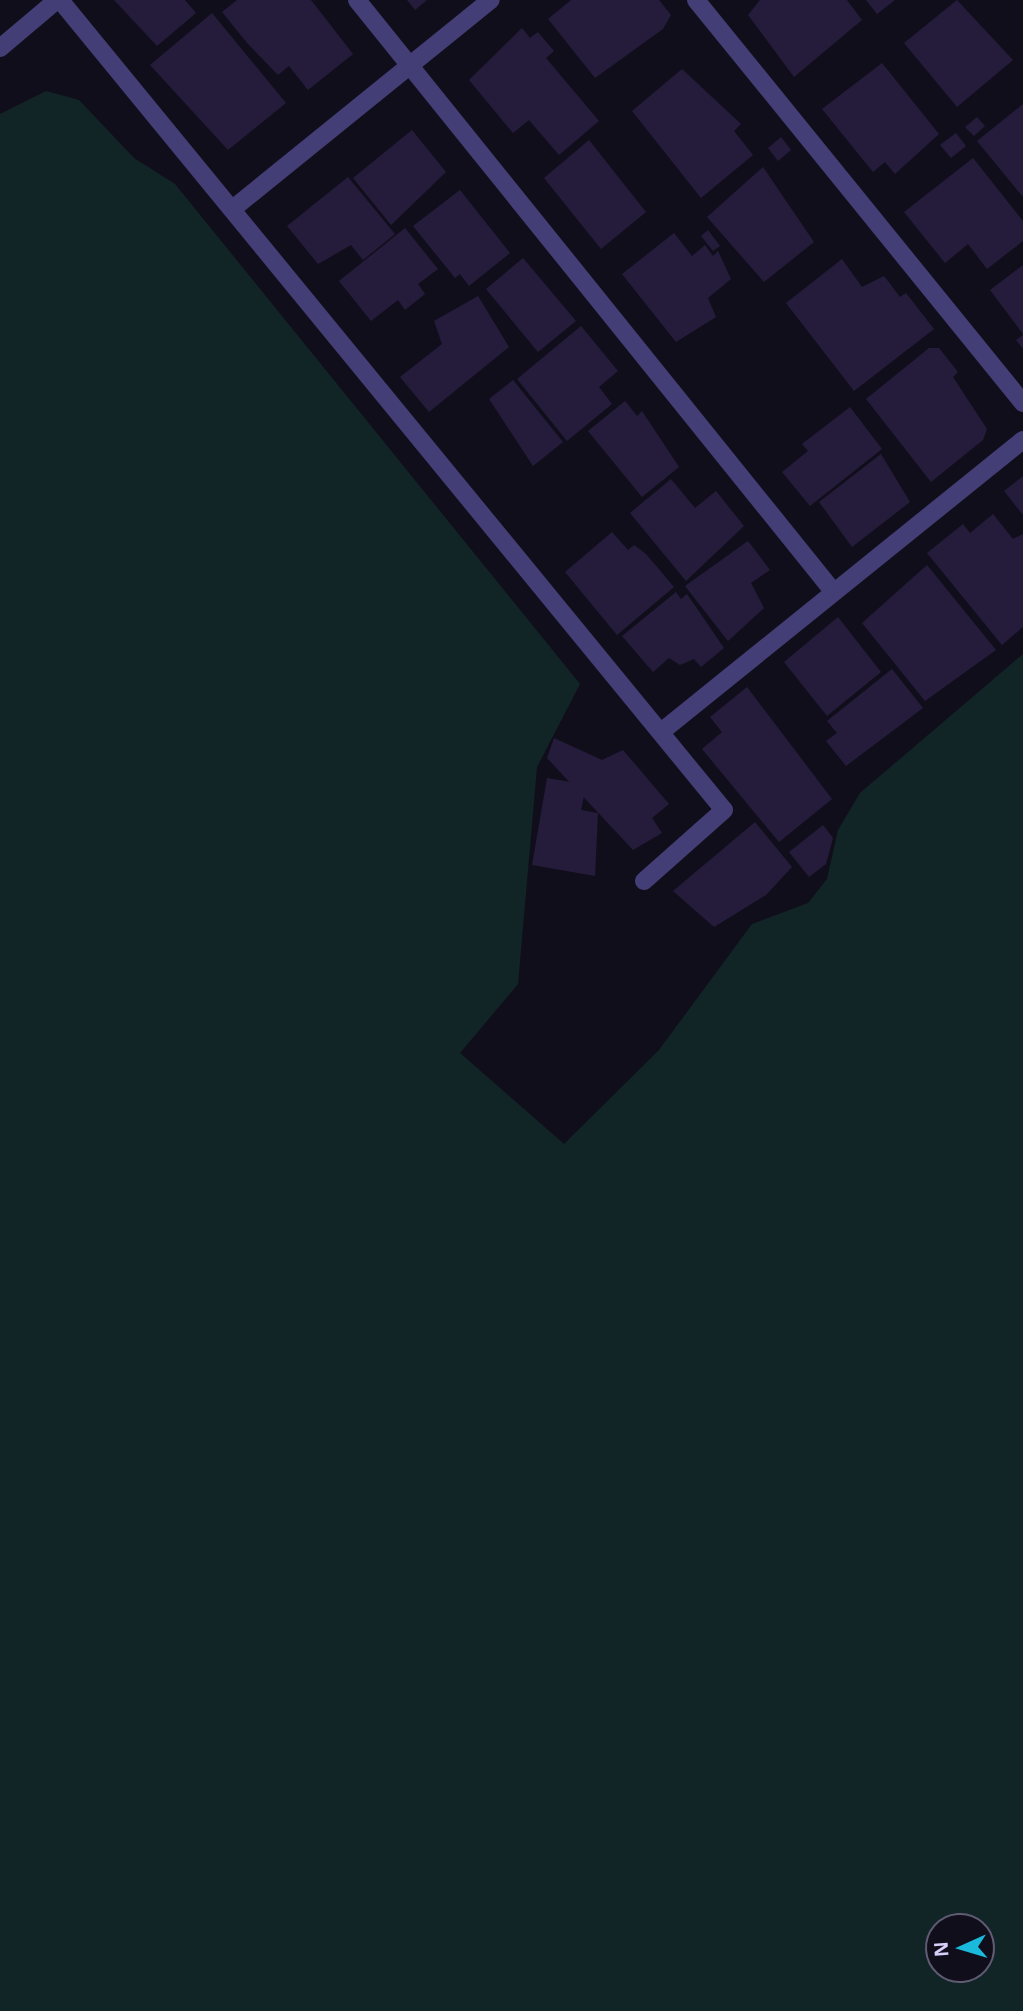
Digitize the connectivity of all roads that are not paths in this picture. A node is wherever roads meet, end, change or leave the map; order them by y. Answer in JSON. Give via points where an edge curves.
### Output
{"nodes":[{"id":1,"x":58,"y":0,"type":"edge"},
{"id":2,"x":357,"y":0,"type":"edge"},
{"id":3,"x":491,"y":0,"type":"edge"},
{"id":4,"x":696,"y":0,"type":"edge"},
{"id":5,"x":0,"y":48,"type":"edge"},
{"id":6,"x":410,"y":66,"type":"junction"},
{"id":7,"x":235,"y":207,"type":"junction"},
{"id":8,"x":1023,"y":402,"type":"edge"},
{"id":9,"x":1023,"y":440,"type":"edge"},
{"id":10,"x":832,"y":590,"type":"junction"},
{"id":11,"x":661,"y":732,"type":"junction"},
{"id":12,"x":644,"y":880,"type":"dead end"}],
"edges":[{"from":1,"to":5,"type":"street"},
{"from":1,"to":7,"type":"street"},
{"from":2,"to":6,"type":"street"},
{"from":3,"to":6,"type":"street"},
{"from":4,"to":8,"type":"street"},
{"from":6,"to":7,"type":"street"},
{"from":6,"to":10,"type":"street"},
{"from":7,"to":11,"type":"street"},
{"from":9,"to":10,"type":"street"},
{"from":10,"to":11,"type":"street"},
{"from":11,"to":12,"type":"street","via":[[724,810]]}]}
